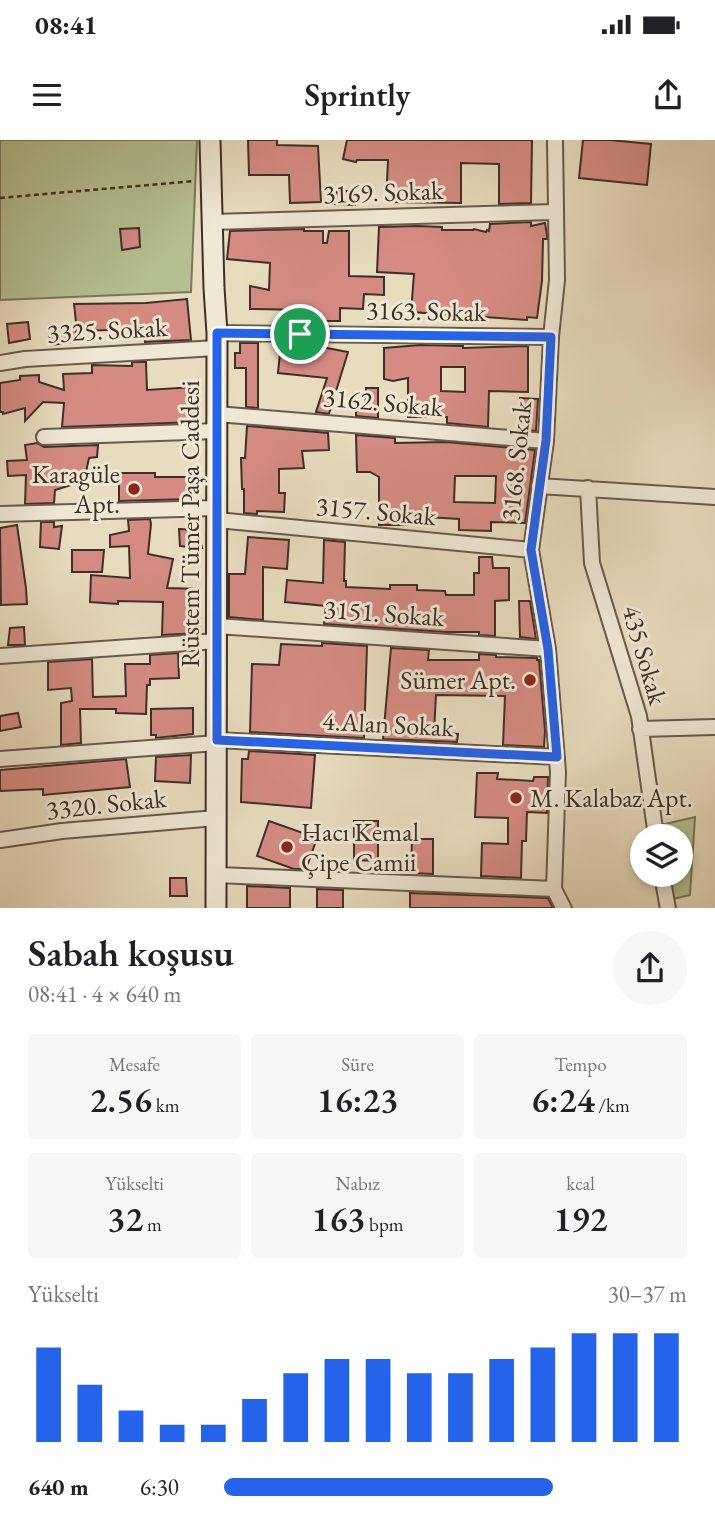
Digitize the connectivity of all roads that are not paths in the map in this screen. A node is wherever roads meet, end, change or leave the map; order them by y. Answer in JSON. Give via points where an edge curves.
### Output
{"nodes":[{"id":1,"x":210,"y":140,"type":"edge"},
{"id":2,"x":555,"y":140,"type":"edge"},
{"id":3,"x":555,"y":212,"type":"junction"},
{"id":4,"x":212,"y":222,"type":"junction"},
{"id":5,"x":551,"y":337,"type":"junction"},
{"id":6,"x":217,"y":341,"type":"junction"},
{"id":7,"x":0,"y":363,"type":"edge"},
{"id":8,"x":217,"y":423,"type":"junction"},
{"id":9,"x":44,"y":437,"type":"dead end"},
{"id":10,"x":546,"y":440,"type":"junction"},
{"id":11,"x":539,"y":486,"type":"junction"},
{"id":12,"x":588,"y":488,"type":"junction"},
{"id":13,"x":715,"y":496,"type":"edge"},
{"id":14,"x":0,"y":514,"type":"edge"},
{"id":15,"x":217,"y":514,"type":"junction"},
{"id":16,"x":531,"y":550,"type":"junction"},
{"id":17,"x":217,"y":633,"type":"junction"},
{"id":18,"x":548,"y":649,"type":"junction"},
{"id":19,"x":0,"y":656,"type":"edge"},
{"id":20,"x":715,"y":727,"type":"edge"},
{"id":21,"x":640,"y":729,"type":"junction"},
{"id":22,"x":217,"y":741,"type":"junction"},
{"id":23,"x":557,"y":757,"type":"junction"},
{"id":24,"x":0,"y":759,"type":"edge"},
{"id":25,"x":216,"y":818,"type":"junction"},
{"id":26,"x":654,"y":824,"type":"edge"},
{"id":27,"x":0,"y":840,"type":"edge"},
{"id":28,"x":216,"y":875,"type":"junction"},
{"id":29,"x":664,"y":887,"type":"edge"},
{"id":30,"x":554,"y":889,"type":"junction"},
{"id":31,"x":216,"y":908,"type":"edge"},
{"id":32,"x":564,"y":908,"type":"edge"},
{"id":33,"x":668,"y":908,"type":"edge"}],
"edges":[{"from":1,"to":4,"type":"street","name":"Rüstem Tümer Paşa Caddesi"},
{"from":2,"to":3,"type":"street","name":"3168. Sokak"},
{"from":3,"to":4,"type":"street","name":"3169. Sokak"},
{"from":3,"to":5,"type":"street","name":"3168. Sokak","via":[[557,280]]},
{"from":4,"to":6,"type":"street","name":"Rüstem Tümer Paşa Caddesi"},
{"from":5,"to":6,"type":"street","name":"3163. Sokak"},
{"from":5,"to":10,"type":"street","name":"3168. Sokak"},
{"from":6,"to":7,"type":"street","name":"3325. Sokak"},
{"from":6,"to":8,"type":"street","name":"Rüstem Tümer Paşa Caddesi"},
{"from":8,"to":9,"type":"street","name":"3162. Sokak"},
{"from":8,"to":10,"type":"street","name":"3162. Sokak"},
{"from":8,"to":15,"type":"street","name":"Rüstem Tümer Paşa Caddesi"},
{"from":10,"to":11,"type":"street","name":"3168. Sokak"},
{"from":11,"to":12,"type":"street"},
{"from":11,"to":16,"type":"street","name":"3168. Sokak"},
{"from":12,"to":13,"type":"street"},
{"from":12,"to":21,"type":"street","name":"435 Sokak","via":[[592,564]]},
{"from":14,"to":15,"type":"street","name":"3157. Sokak"},
{"from":15,"to":16,"type":"street","name":"3157. Sokak"},
{"from":15,"to":17,"type":"street","name":"Rüstem Tümer Paşa Caddesi"},
{"from":16,"to":18,"type":"street","name":"3168. Sokak"},
{"from":17,"to":18,"type":"street","name":"3151. Sokak"},
{"from":17,"to":19,"type":"street","name":"3151. Sokak"},
{"from":17,"to":22,"type":"street","name":"Rüstem Tümer Paşa Caddesi"},
{"from":18,"to":23,"type":"street","name":"3168. Sokak"},
{"from":20,"to":21,"type":"street"},
{"from":21,"to":26,"type":"street","name":"435 Sokak"},
{"from":22,"to":23,"type":"street","name":"4.Alan Sokak"},
{"from":22,"to":24,"type":"street","name":"4.Alan Sokak"},
{"from":22,"to":25,"type":"street","name":"Rüstem Tümer Paşa Caddesi"},
{"from":23,"to":30,"type":"street","name":"3168. Sokak"},
{"from":25,"to":27,"type":"street","name":"3320. Sokak"},
{"from":25,"to":28,"type":"street","name":"Rüstem Tümer Paşa Caddesi"},
{"from":28,"to":30,"type":"street"},
{"from":28,"to":31,"type":"street","name":"Rüstem Tümer Paşa Caddesi"},
{"from":29,"to":33,"type":"street"},
{"from":30,"to":32,"type":"street","name":"3168. Sokak"}]}
